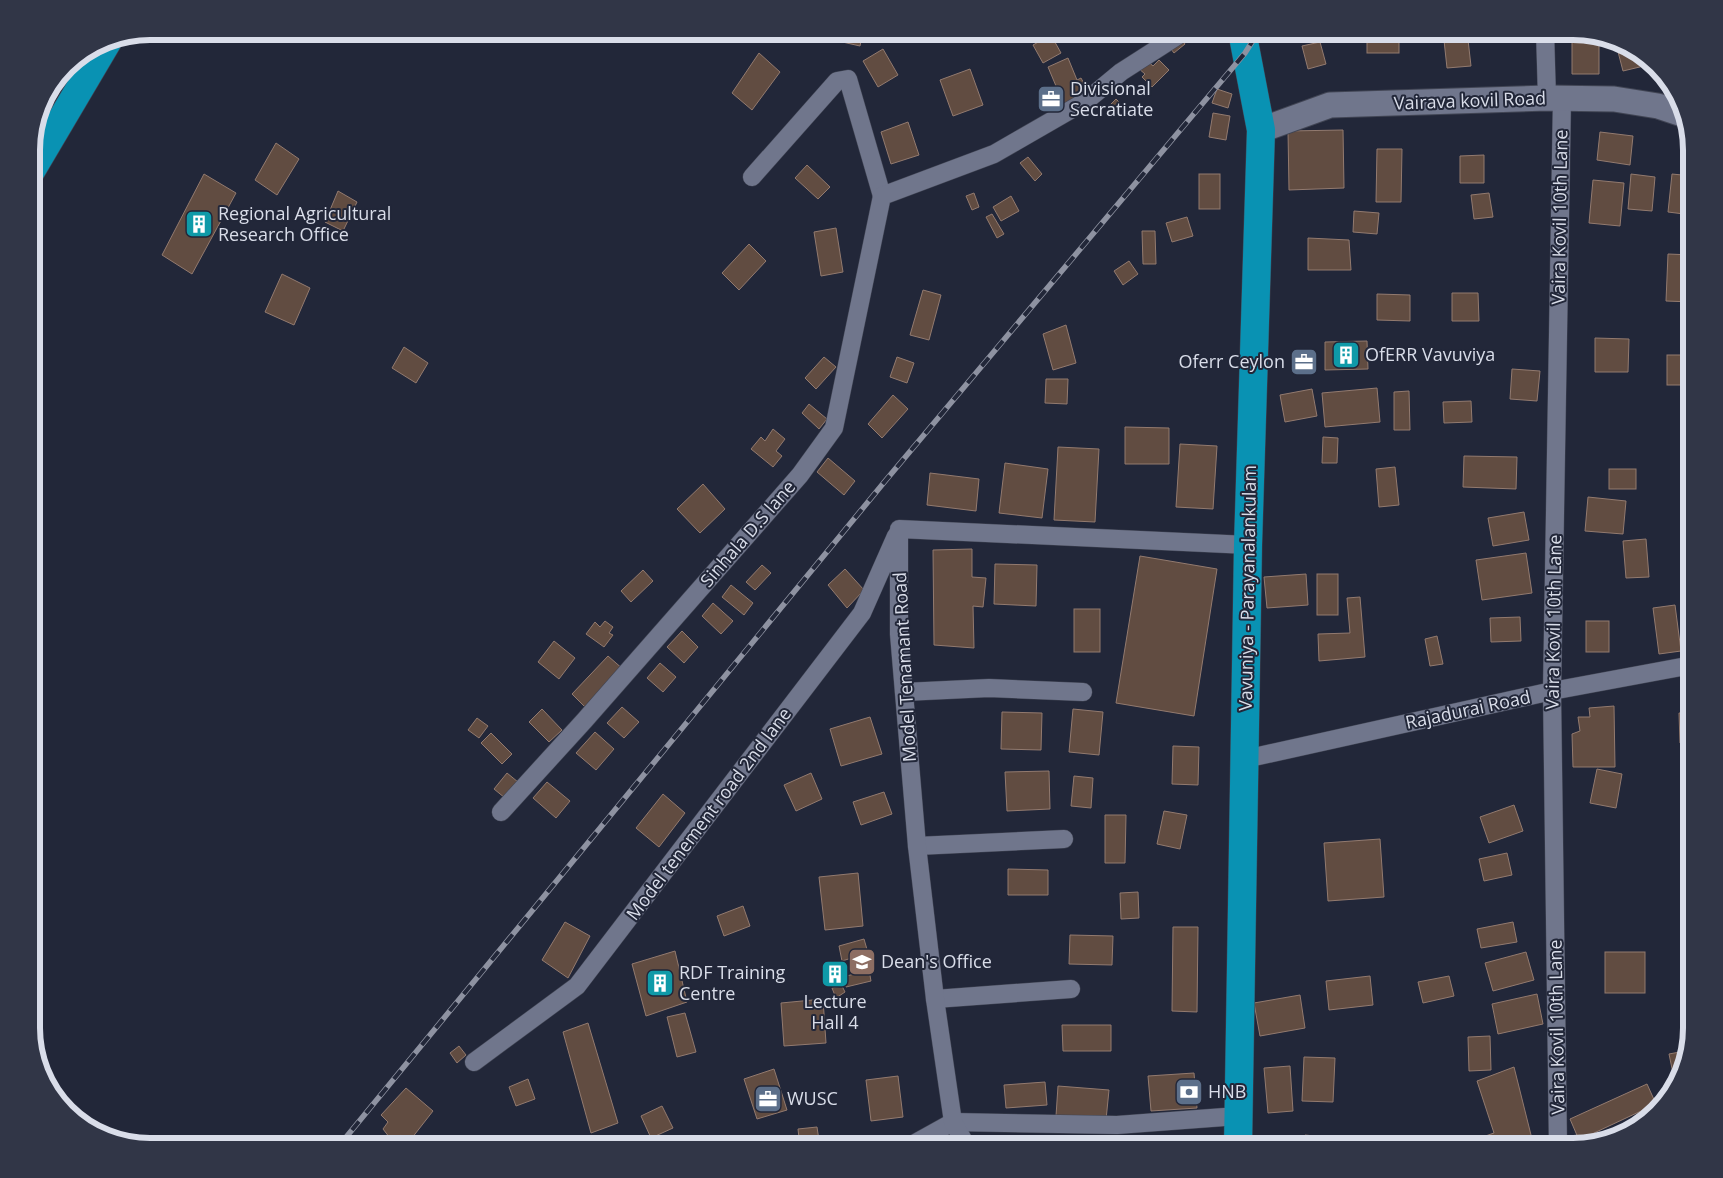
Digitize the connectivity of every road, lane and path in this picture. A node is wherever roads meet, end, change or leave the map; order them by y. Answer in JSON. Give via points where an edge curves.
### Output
{"nodes":[{"id":1,"x":1171,"y":40,"type":"edge"},
{"id":2,"x":1244,"y":40,"type":"edge"},
{"id":3,"x":1545,"y":40,"type":"edge"},
{"id":4,"x":102,"y":51,"type":"edge"},
{"id":5,"x":1555,"y":98,"type":"junction"},
{"id":6,"x":1676,"y":112,"type":"edge"},
{"id":7,"x":1261,"y":130,"type":"junction"},
{"id":8,"x":40,"y":157,"type":"edge"},
{"id":9,"x":752,"y":177,"type":"dead end"},
{"id":10,"x":882,"y":196,"type":"junction"},
{"id":11,"x":899,"y":529,"type":"junction"},
{"id":12,"x":1248,"y":545,"type":"junction"},
{"id":13,"x":1683,"y":667,"type":"edge"},
{"id":14,"x":1552,"y":691,"type":"junction"},
{"id":15,"x":904,"y":692,"type":"junction"},
{"id":16,"x":1084,"y":692,"type":"dead end"},
{"id":17,"x":1245,"y":759,"type":"junction"},
{"id":18,"x":501,"y":812,"type":"dead end"},
{"id":19,"x":1064,"y":839,"type":"dead end"},
{"id":20,"x":917,"y":846,"type":"junction"},
{"id":21,"x":1071,"y":989,"type":"dead end"},
{"id":22,"x":935,"y":999,"type":"junction"},
{"id":23,"x":474,"y":1062,"type":"dead end"},
{"id":24,"x":1238,"y":1116,"type":"junction"},
{"id":25,"x":953,"y":1122,"type":"junction"},
{"id":26,"x":924,"y":1138,"type":"edge"},
{"id":27,"x":962,"y":1138,"type":"edge"},
{"id":28,"x":1238,"y":1138,"type":"edge"},
{"id":29,"x":1558,"y":1138,"type":"edge"}],
"edges":[{"from":1,"to":10,"type":"street","via":[[1121,72],[1086,102],[994,154]]},
{"from":2,"to":7,"type":"highway","name":"Vavuniya - Parayanalankulam"},
{"from":3,"to":5,"type":"street","name":"Vaira Kovil 10th Lane"},
{"from":4,"to":8,"type":"highway"},
{"from":5,"to":6,"type":"street","name":"Vairava kovil Road","via":[[1614,99]]},
{"from":5,"to":7,"type":"street","name":"Vairava kovil Road","via":[[1330,105]]},
{"from":5,"to":14,"type":"street","name":"Vaira Kovil 10th Lane"},
{"from":7,"to":12,"type":"highway","name":"Vavuniya - Parayanalankulam"},
{"from":9,"to":10,"type":"street","name":"Sinhala D.S lane","via":[[837,81],[848,80]]},
{"from":10,"to":18,"type":"street","name":"Sinhala D.S lane","via":[[834,428],[800,475]]},
{"from":11,"to":12,"type":"street"},
{"from":11,"to":15,"type":"street","name":"Model Tenamant Road"},
{"from":11,"to":23,"type":"street","name":"Model tenement road 2nd lane","via":[[862,613],[577,986]]},
{"from":12,"to":17,"type":"highway","name":"Vavuniya - Parayanalankulam"},
{"from":13,"to":14,"type":"street","name":"Rajadurai Road"},
{"from":14,"to":17,"type":"street","name":"Rajadurai Road"},
{"from":14,"to":29,"type":"street","name":"Vaira Kovil 10th Lane"},
{"from":15,"to":16,"type":"street","via":[[989,688]]},
{"from":15,"to":20,"type":"street","name":"Model Tenamant Road"},
{"from":17,"to":24,"type":"highway","name":"Vavuniya - Parayanalankulam"},
{"from":19,"to":20,"type":"street"},
{"from":20,"to":22,"type":"street","name":"Model Tenamant Road"},
{"from":21,"to":22,"type":"street"},
{"from":22,"to":25,"type":"street","name":"Model Tenamant Road"},
{"from":24,"to":25,"type":"street","via":[[1117,1125]]},
{"from":24,"to":28,"type":"highway","name":"Vavuniya - Parayanalankulam"},
{"from":25,"to":26,"type":"street"},
{"from":25,"to":27,"type":"street","name":"Model Tenamant Road"}]}
